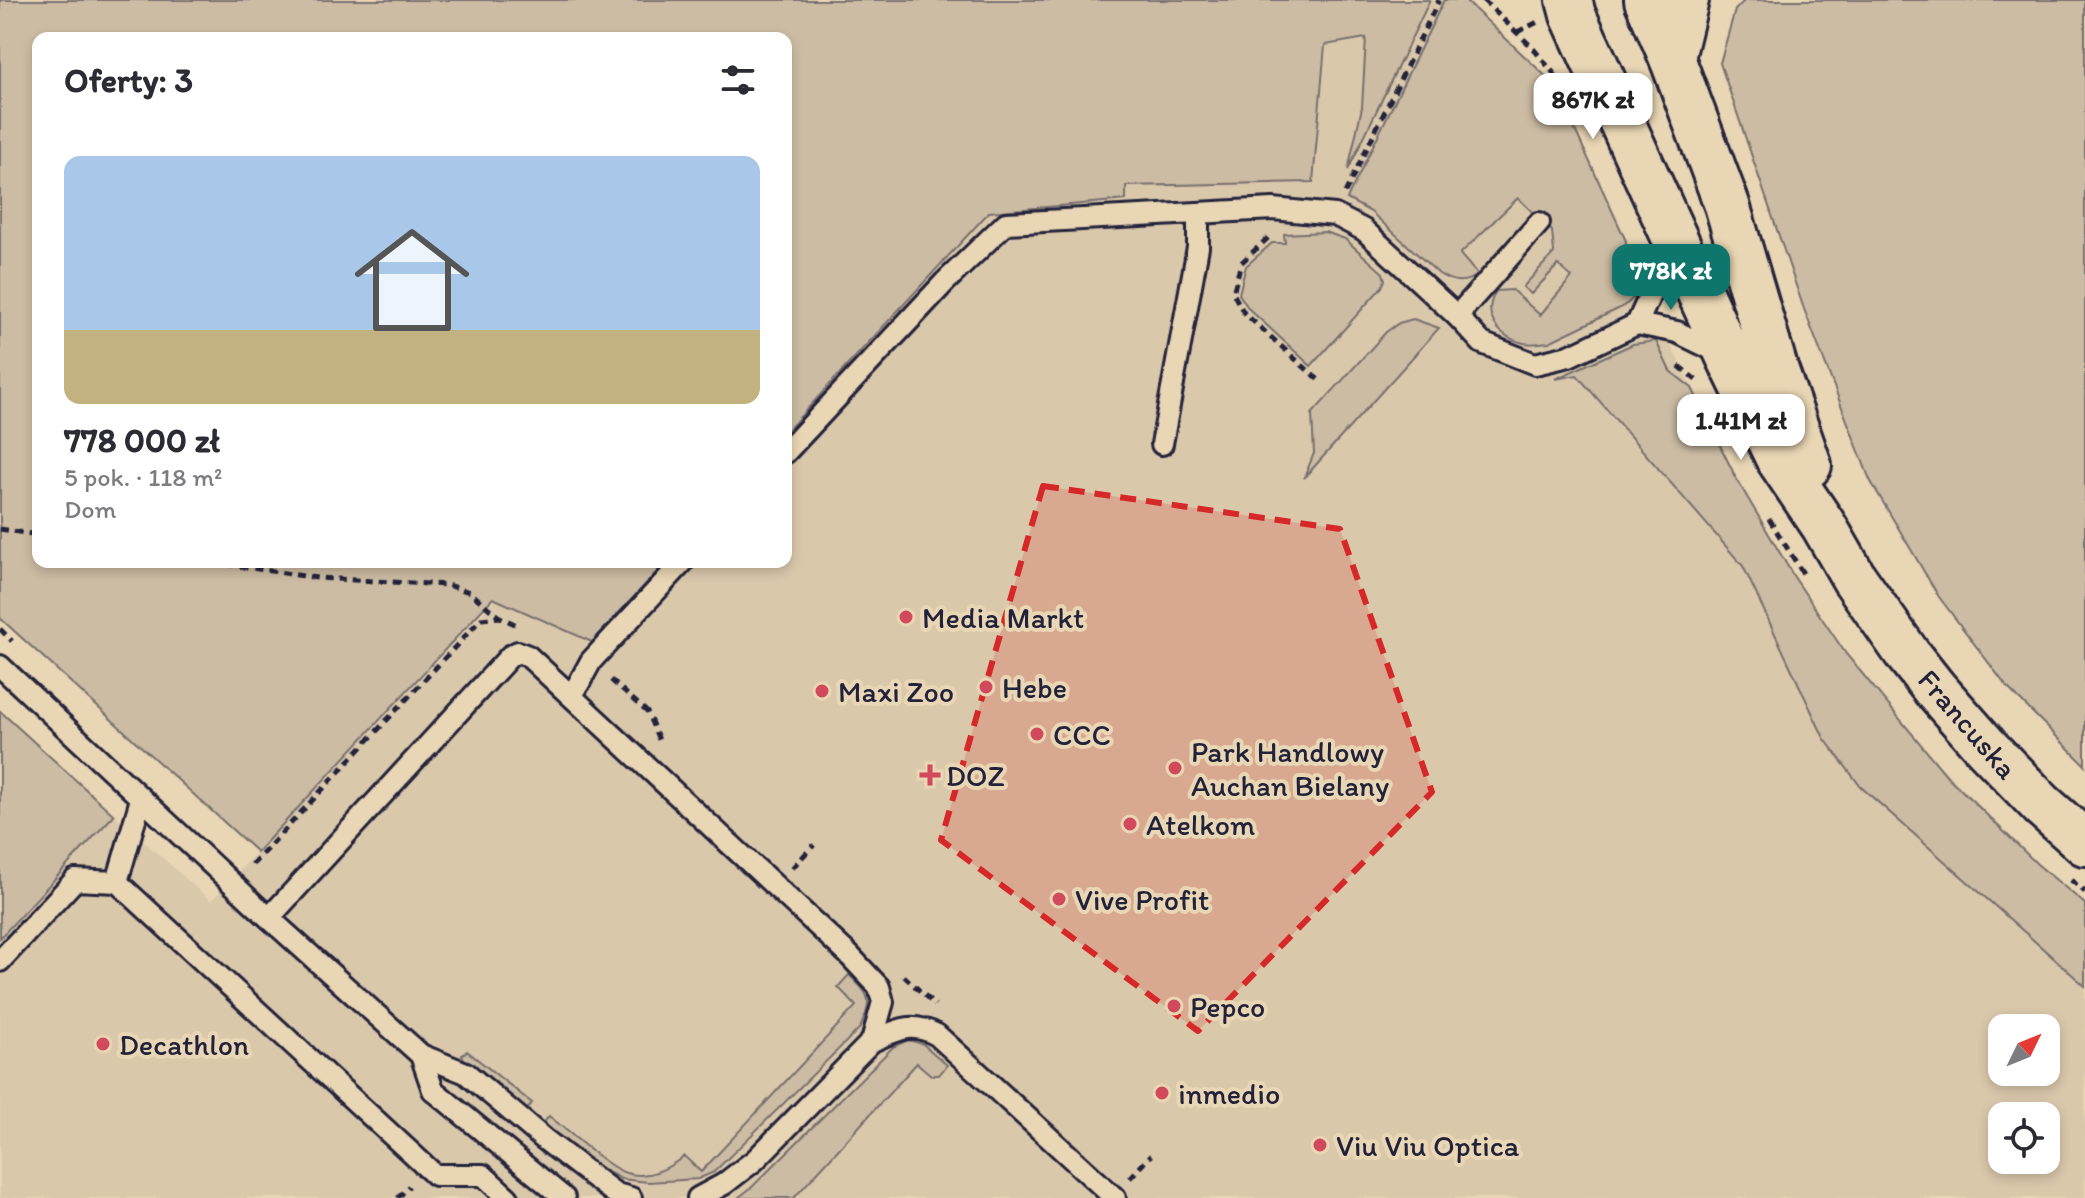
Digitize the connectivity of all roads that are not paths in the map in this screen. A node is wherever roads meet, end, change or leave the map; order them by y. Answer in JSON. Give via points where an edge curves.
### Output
{"nodes":[{"id":1,"x":1647,"y":0,"type":"edge"},
{"id":2,"x":1686,"y":0,"type":"edge"},
{"id":3,"x":1557,"y":9,"type":"edge"},
{"id":4,"x":1672,"y":58,"type":"junction"},
{"id":5,"x":1198,"y":213,"type":"junction"},
{"id":6,"x":1539,"y":223,"type":"dead end"},
{"id":7,"x":1675,"y":239,"type":"junction"},
{"id":8,"x":1457,"y":316,"type":"junction"},
{"id":9,"x":1637,"y":324,"type":"junction"},
{"id":10,"x":1729,"y":357,"type":"junction"},
{"id":11,"x":1162,"y":444,"type":"dead end"},
{"id":12,"x":792,"y":446,"type":"edge"},
{"id":13,"x":1824,"y":526,"type":"junction"},
{"id":14,"x":677,"y":568,"type":"edge"},
{"id":15,"x":0,"y":666,"type":"edge"},
{"id":16,"x":572,"y":696,"type":"junction"},
{"id":17,"x":141,"y":799,"type":"junction"},
{"id":18,"x":2085,"y":843,"type":"edge"},
{"id":19,"x":117,"y":882,"type":"junction"},
{"id":20,"x":269,"y":918,"type":"junction"},
{"id":21,"x":0,"y":961,"type":"edge"},
{"id":22,"x":872,"y":1041,"type":"junction"},
{"id":23,"x":421,"y":1055,"type":"junction"},
{"id":24,"x":1121,"y":1190,"type":"edge"},
{"id":25,"x":508,"y":1198,"type":"edge"},
{"id":26,"x":564,"y":1198,"type":"edge"},
{"id":27,"x":631,"y":1198,"type":"edge"},
{"id":28,"x":698,"y":1198,"type":"edge"}],
"edges":[{"from":1,"to":4,"type":"main road"},
{"from":2,"to":4,"type":"main road"},
{"from":3,"to":7,"type":"main road","via":[[1573,15]]},
{"from":4,"to":13,"type":"main road","via":[[1727,205]]},
{"from":5,"to":8,"type":"lane","via":[[1273,209],[1335,215],[1364,230]]},
{"from":5,"to":11,"type":"lane","via":[[1198,247]]},
{"from":5,"to":12,"type":"lane","via":[[1006,223]]},
{"from":6,"to":8,"type":"lane"},
{"from":7,"to":9,"type":"lane"},
{"from":7,"to":10,"type":"main road"},
{"from":8,"to":9,"type":"lane","via":[[1482,343],[1535,364],[1569,356]]},
{"from":9,"to":10,"type":"lane","via":[[1677,332]]},
{"from":10,"to":13,"type":"main road","via":[[1778,458]]},
{"from":13,"to":18,"type":"main road","name":"Francuska","via":[[1908,655],[1986,747]]},
{"from":14,"to":16,"type":"lane","via":[[591,661]]},
{"from":15,"to":17,"type":"lane"},
{"from":16,"to":20,"type":"lane","via":[[528,656],[510,656]]},
{"from":16,"to":22,"type":"lane","via":[[879,987],[883,1002]]},
{"from":17,"to":19,"type":"lane"},
{"from":17,"to":20,"type":"lane"},
{"from":19,"to":21,"type":"lane","via":[[75,880]]},
{"from":19,"to":25,"type":"lane","via":[[435,1175],[483,1175]]},
{"from":20,"to":23,"type":"lane"},
{"from":22,"to":24,"type":"lane","via":[[906,1027],[937,1035]]},
{"from":22,"to":28,"type":"lane","via":[[755,1160]]},
{"from":23,"to":26,"type":"lane","via":[[433,1090]]},
{"from":23,"to":27,"type":"lane","via":[[466,1073],[596,1179]]}]}
